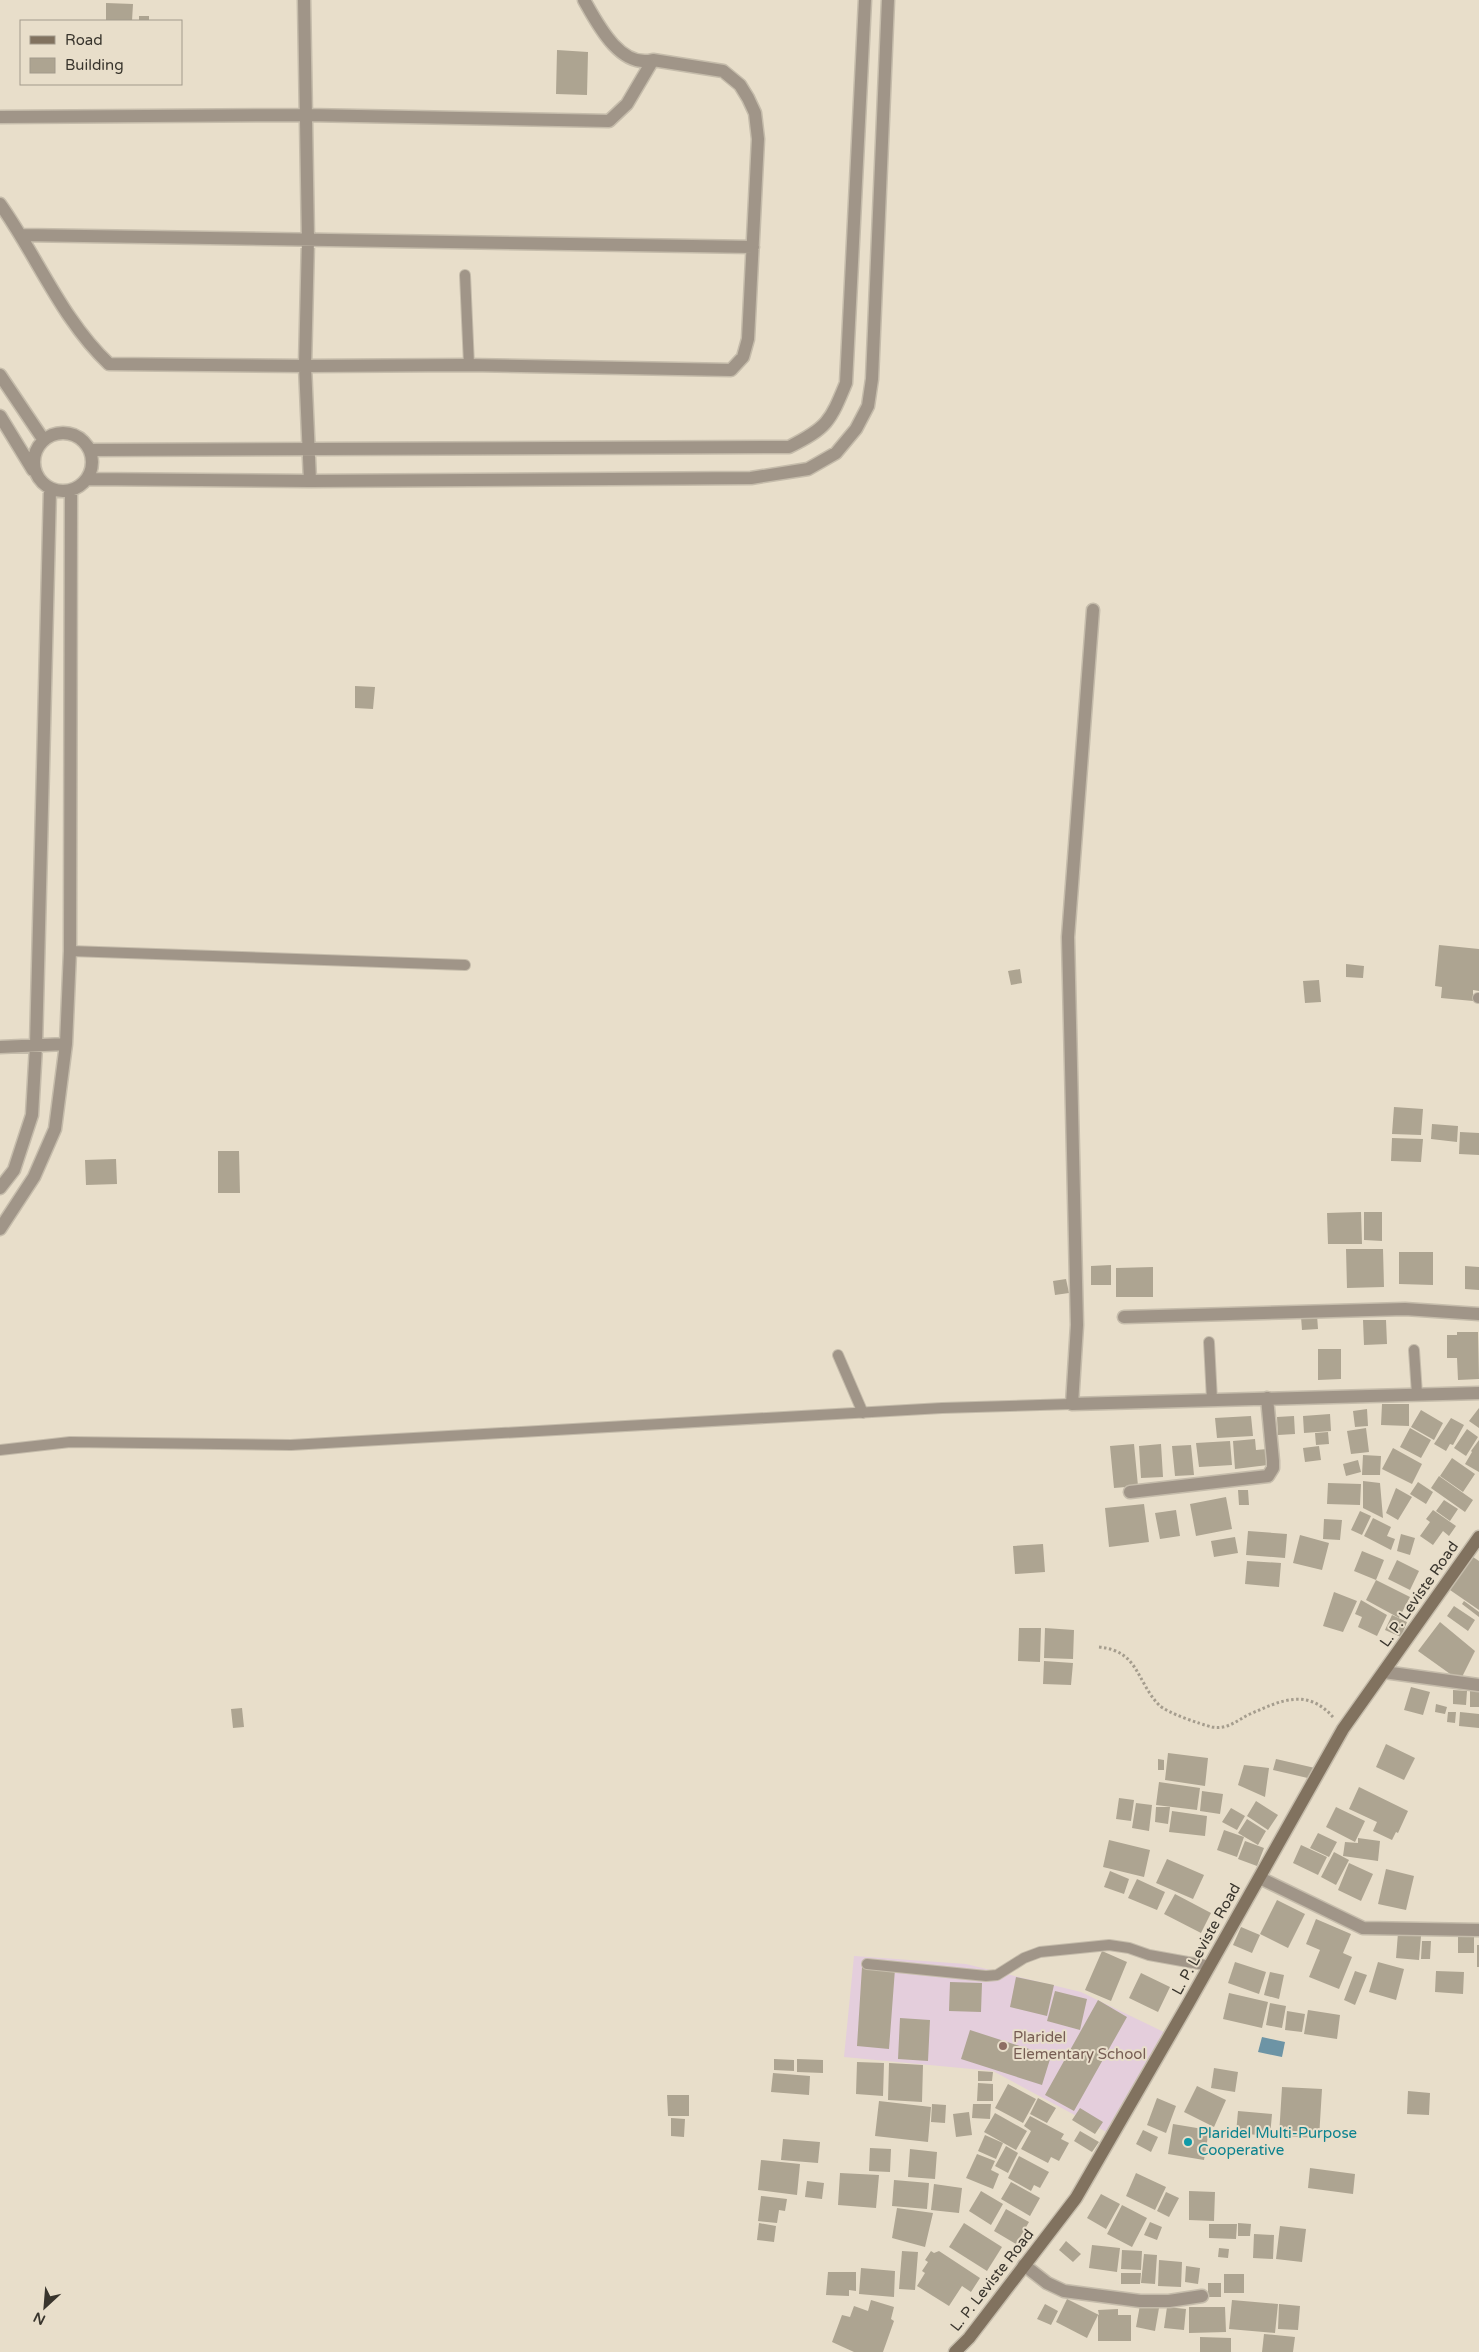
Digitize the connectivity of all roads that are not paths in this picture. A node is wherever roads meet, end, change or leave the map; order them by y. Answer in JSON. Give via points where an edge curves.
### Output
{"nodes":[{"id":1,"x":304,"y":0,"type":"edge"},
{"id":2,"x":584,"y":0,"type":"edge"},
{"id":3,"x":865,"y":0,"type":"edge"},
{"id":4,"x":888,"y":0,"type":"edge"},
{"id":5,"x":653,"y":60,"type":"junction"},
{"id":6,"x":308,"y":115,"type":"junction"},
{"id":7,"x":0,"y":117,"type":"edge"},
{"id":8,"x":0,"y":204,"type":"edge"},
{"id":9,"x":22,"y":235,"type":"junction"},
{"id":10,"x":308,"y":240,"type":"junction"},
{"id":11,"x":753,"y":247,"type":"junction"},
{"id":12,"x":465,"y":275,"type":"dead end"},
{"id":13,"x":469,"y":364,"type":"junction"},
{"id":14,"x":305,"y":366,"type":"junction"},
{"id":15,"x":0,"y":375,"type":"edge"},
{"id":16,"x":0,"y":416,"type":"edge"},
{"id":17,"x":43,"y":439,"type":"junction"},
{"id":18,"x":307,"y":448,"type":"junction"},
{"id":19,"x":90,"y":450,"type":"junction"},
{"id":20,"x":36,"y":474,"type":"junction"},
{"id":21,"x":88,"y":479,"type":"junction"},
{"id":22,"x":310,"y":482,"type":"junction"},
{"id":23,"x":50,"y":489,"type":"junction"},
{"id":24,"x":72,"y":491,"type":"junction"},
{"id":25,"x":1093,"y":610,"type":"dead end"},
{"id":26,"x":70,"y":950,"type":"junction"},
{"id":27,"x":465,"y":965,"type":"dead end"},
{"id":28,"x":66,"y":1044,"type":"junction"},
{"id":29,"x":36,"y":1046,"type":"junction"},
{"id":30,"x":0,"y":1047,"type":"edge"},
{"id":31,"x":0,"y":1188,"type":"edge"},
{"id":32,"x":0,"y":1229,"type":"edge"},
{"id":33,"x":1479,"y":1314,"type":"edge"},
{"id":34,"x":1124,"y":1317,"type":"dead end"},
{"id":35,"x":1209,"y":1342,"type":"dead end"},
{"id":36,"x":1414,"y":1350,"type":"dead end"},
{"id":37,"x":838,"y":1355,"type":"dead end"},
{"id":38,"x":1479,"y":1393,"type":"edge"},
{"id":39,"x":1417,"y":1394,"type":"junction"},
{"id":40,"x":1267,"y":1398,"type":"junction"},
{"id":41,"x":1212,"y":1400,"type":"junction"},
{"id":42,"x":1072,"y":1404,"type":"junction"},
{"id":43,"x":863,"y":1413,"type":"junction"},
{"id":44,"x":0,"y":1450,"type":"edge"},
{"id":45,"x":1130,"y":1492,"type":"dead end"},
{"id":46,"x":1479,"y":1537,"type":"edge"},
{"id":47,"x":1384,"y":1672,"type":"junction"},
{"id":48,"x":1479,"y":1685,"type":"edge"},
{"id":49,"x":1260,"y":1878,"type":"junction"},
{"id":50,"x":1479,"y":1930,"type":"edge"},
{"id":51,"x":867,"y":1964,"type":"dead end"},
{"id":52,"x":1210,"y":1966,"type":"junction"},
{"id":53,"x":1024,"y":2265,"type":"junction"},
{"id":54,"x":1202,"y":2296,"type":"dead end"},
{"id":55,"x":955,"y":2352,"type":"edge"}],
"edges":[{"from":1,"to":6,"type":"street"},
{"from":2,"to":5,"type":"street","via":[[602,32],[621,52],[644,62]]},
{"from":3,"to":18,"type":"street","via":[[846,383],[832,415],[816,434],[789,447]]},
{"from":4,"to":22,"type":"street","via":[[872,380],[868,406],[856,429],[836,452],[808,469],[751,478]]},
{"from":5,"to":6,"type":"street","via":[[627,104],[609,121]]},
{"from":5,"to":11,"type":"street","via":[[722,71],[740,85],[748,98],[755,113],[758,139]]},
{"from":6,"to":7,"type":"street"},
{"from":6,"to":10,"type":"street"},
{"from":8,"to":9,"type":"street"},
{"from":9,"to":10,"type":"street"},
{"from":9,"to":14,"type":"street","via":[[87,344],[109,364]]},
{"from":10,"to":11,"type":"street"},
{"from":10,"to":14,"type":"street"},
{"from":11,"to":13,"type":"street","via":[[748,339],[743,357],[731,370]]},
{"from":12,"to":13,"type":"lane"},
{"from":13,"to":14,"type":"street"},
{"from":14,"to":18,"type":"street"},
{"from":15,"to":17,"type":"street"},
{"from":16,"to":20,"type":"street"},
{"from":17,"to":19,"type":"street","via":[[60,432],[78,436]]},
{"from":17,"to":20,"type":"street","via":[[34,456]]},
{"from":18,"to":19,"type":"street"},
{"from":18,"to":22,"type":"street"},
{"from":19,"to":21,"type":"street","via":[[93,465]]},
{"from":20,"to":23,"type":"street"},
{"from":21,"to":22,"type":"street"},
{"from":21,"to":24,"type":"street"},
{"from":23,"to":24,"type":"street"},
{"from":23,"to":29,"type":"street"},
{"from":24,"to":26,"type":"street"},
{"from":25,"to":42,"type":"street","via":[[1068,937],[1077,1325]]},
{"from":26,"to":27,"type":"lane"},
{"from":26,"to":28,"type":"street"},
{"from":28,"to":29,"type":"street"},
{"from":28,"to":32,"type":"street","via":[[55,1129],[34,1177]]},
{"from":29,"to":30,"type":"street"},
{"from":29,"to":31,"type":"street","via":[[32,1115],[14,1170]]},
{"from":33,"to":34,"type":"street","via":[[1405,1310]]},
{"from":35,"to":41,"type":"lane"},
{"from":36,"to":39,"type":"lane"},
{"from":37,"to":43,"type":"lane"},
{"from":38,"to":39,"type":"street"},
{"from":39,"to":40,"type":"street"},
{"from":40,"to":41,"type":"street"},
{"from":40,"to":45,"type":"street","via":[[1273,1461],[1268,1476]]},
{"from":41,"to":42,"type":"street"},
{"from":42,"to":43,"type":"lane"},
{"from":43,"to":44,"type":"lane","via":[[291,1445],[70,1442]]},
{"from":46,"to":47,"type":"main road","name":"L. P. Leviste Road"},
{"from":47,"to":48,"type":"street"},
{"from":47,"to":49,"type":"main road","name":"L. P. Leviste Road","via":[[1343,1729]]},
{"from":49,"to":50,"type":"street","via":[[1363,1928]]},
{"from":49,"to":52,"type":"main road","name":"L. P. Leviste Road"},
{"from":51,"to":52,"type":"lane","via":[[986,1976],[997,1975],[1040,1952],[1109,1945]]},
{"from":52,"to":53,"type":"main road","name":"L. P. Leviste Road","via":[[1076,2198]]},
{"from":53,"to":54,"type":"street","via":[[1047,2283],[1064,2291],[1140,2301],[1169,2302]]},
{"from":53,"to":55,"type":"main road","name":"L. P. Leviste Road"}]}
